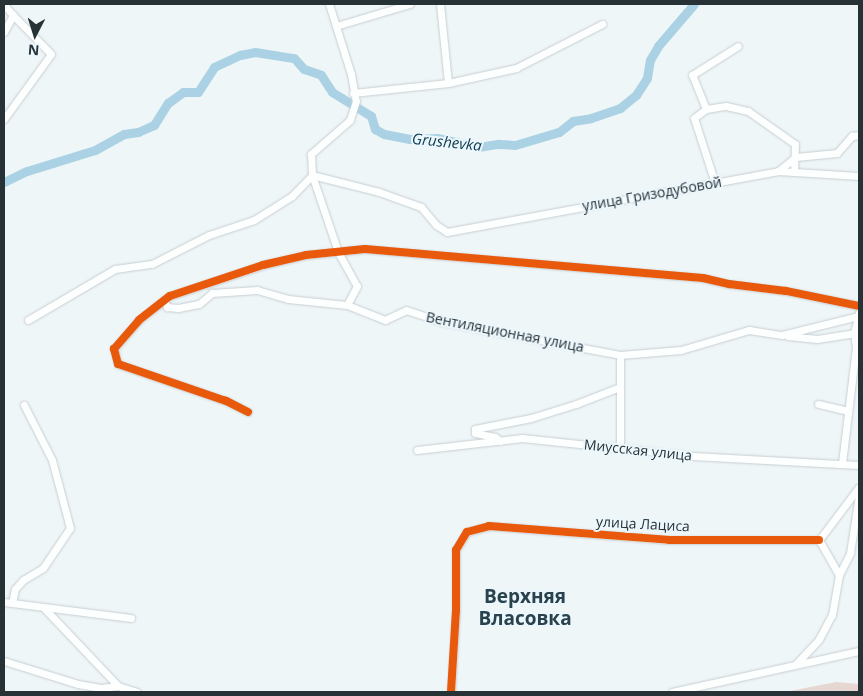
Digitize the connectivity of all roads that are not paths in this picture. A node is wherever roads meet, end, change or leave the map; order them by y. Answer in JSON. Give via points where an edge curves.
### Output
{"nodes":[{"id":1,"x":329,"y":4,"type":"edge"},
{"id":2,"x":410,"y":4,"type":"edge"},
{"id":3,"x":440,"y":4,"type":"edge"},
{"id":4,"x":4,"y":5,"type":"edge"},
{"id":5,"x":13,"y":15,"type":"junction"},
{"id":6,"x":602,"y":24,"type":"dead end"},
{"id":7,"x":336,"y":26,"type":"junction"},
{"id":8,"x":4,"y":32,"type":"edge"},
{"id":9,"x":738,"y":46,"type":"dead end"},
{"id":10,"x":448,"y":83,"type":"junction"},
{"id":11,"x":353,"y":93,"type":"junction"},
{"id":12,"x":706,"y":110,"type":"junction"},
{"id":13,"x":4,"y":119,"type":"edge"},
{"id":14,"x":859,"y":135,"type":"edge"},
{"id":15,"x":796,"y":157,"type":"junction"},
{"id":16,"x":778,"y":171,"type":"junction"},
{"id":17,"x":794,"y":172,"type":"junction"},
{"id":18,"x":312,"y":175,"type":"junction"},
{"id":19,"x":859,"y":176,"type":"edge"},
{"id":20,"x":715,"y":183,"type":"junction"},
{"id":21,"x":338,"y":252,"type":"junction"},
{"id":22,"x":164,"y":300,"type":"junction"},
{"id":23,"x":347,"y":305,"type":"junction"},
{"id":24,"x":859,"y":306,"type":"edge"},
{"id":25,"x":859,"y":314,"type":"edge"},
{"id":26,"x":28,"y":320,"type":"dead end"},
{"id":27,"x":854,"y":333,"type":"junction"},
{"id":28,"x":782,"y":335,"type":"junction"},
{"id":29,"x":620,"y":355,"type":"junction"},
{"id":30,"x":620,"y":387,"type":"junction"},
{"id":31,"x":818,"y":404,"type":"dead end"},
{"id":32,"x":24,"y":405,"type":"dead end"},
{"id":33,"x":848,"y":410,"type":"junction"},
{"id":34,"x":248,"y":412,"type":"dead end"},
{"id":35,"x":500,"y":441,"type":"junction"},
{"id":36,"x":620,"y":448,"type":"junction"},
{"id":37,"x":417,"y":450,"type":"dead end"},
{"id":38,"x":842,"y":463,"type":"junction"},
{"id":39,"x":859,"y":465,"type":"edge"},
{"id":40,"x":859,"y":487,"type":"edge"},
{"id":41,"x":859,"y":495,"type":"edge"},
{"id":42,"x":819,"y":540,"type":"junction"},
{"id":43,"x":839,"y":575,"type":"junction"},
{"id":44,"x":4,"y":602,"type":"edge"},
{"id":45,"x":12,"y":603,"type":"junction"},
{"id":46,"x":45,"y":609,"type":"junction"},
{"id":47,"x":131,"y":618,"type":"dead end"},
{"id":48,"x":859,"y":651,"type":"edge"},
{"id":49,"x":4,"y":660,"type":"edge"},
{"id":50,"x":796,"y":664,"type":"junction"},
{"id":51,"x":118,"y":686,"type":"junction"},
{"id":52,"x":137,"y":692,"type":"edge"},
{"id":53,"x":451,"y":692,"type":"edge"},
{"id":54,"x":672,"y":692,"type":"edge"}],
"edges":[{"from":1,"to":7,"type":"street"},
{"from":2,"to":7,"type":"street"},
{"from":3,"to":10,"type":"street"},
{"from":4,"to":5,"type":"street"},
{"from":5,"to":8,"type":"street"},
{"from":5,"to":13,"type":"street","via":[[52,54]]},
{"from":6,"to":10,"type":"street","via":[[516,68]]},
{"from":7,"to":11,"type":"street","via":[[351,74]]},
{"from":9,"to":12,"type":"street","via":[[692,75]]},
{"from":10,"to":11,"type":"street"},
{"from":11,"to":18,"type":"street","via":[[356,101],[350,120],[311,154]]},
{"from":12,"to":15,"type":"street","via":[[726,106],[748,111],[795,144]]},
{"from":12,"to":20,"type":"street","via":[[694,118]]},
{"from":14,"to":15,"type":"street","via":[[852,136],[837,153]]},
{"from":15,"to":16,"type":"street"},
{"from":15,"to":17,"type":"street"},
{"from":16,"to":17,"type":"street","name":"улица Гризодубовой"},
{"from":16,"to":20,"type":"street","name":"улица Гризодубовой"},
{"from":17,"to":19,"type":"street","name":"улица Гризодубовой"},
{"from":18,"to":20,"type":"street","name":"улица Гризодубовой","via":[[379,192],[421,207],[436,226],[447,232]]},
{"from":18,"to":21,"type":"street"},
{"from":18,"to":26,"type":"street","via":[[292,196],[254,220],[209,235],[152,264],[115,269]]},
{"from":21,"to":22,"type":"street","via":[[306,255],[263,265]]},
{"from":21,"to":23,"type":"street","via":[[357,286]]},
{"from":21,"to":24,"type":"street","via":[[365,249],[703,278]]},
{"from":22,"to":23,"type":"street","name":"Вентиляционная улица","via":[[167,307],[178,308],[199,304],[212,293],[257,290],[288,299]]},
{"from":22,"to":34,"type":"street","via":[[139,320],[114,349],[118,364],[226,401]]},
{"from":23,"to":29,"type":"street","name":"Вентиляционная улица","via":[[385,320],[406,310],[439,321]]},
{"from":25,"to":27,"type":"street"},
{"from":25,"to":28,"type":"street","name":"Вентиляционная улица"},
{"from":27,"to":28,"type":"street","name":"Вентиляционная улица","via":[[817,339]]},
{"from":27,"to":33,"type":"street","via":[[856,347]]},
{"from":28,"to":29,"type":"street","name":"Вентиляционная улица","via":[[749,330],[681,350]]},
{"from":29,"to":30,"type":"street"},
{"from":30,"to":35,"type":"street","via":[[540,415],[475,429],[475,433]]},
{"from":30,"to":36,"type":"street"},
{"from":31,"to":33,"type":"street"},
{"from":32,"to":45,"type":"street","via":[[52,460],[70,528],[43,568],[15,589]]},
{"from":33,"to":38,"type":"street"},
{"from":35,"to":36,"type":"street","name":"Миусская улица","via":[[522,438]]},
{"from":35,"to":37,"type":"street","name":"Миусская улица"},
{"from":36,"to":38,"type":"street","name":"Миусская улица","via":[[692,456]]},
{"from":38,"to":39,"type":"street","name":"Миусская улица"},
{"from":40,"to":42,"type":"street"},
{"from":41,"to":43,"type":"street","via":[[850,554]]},
{"from":42,"to":43,"type":"street"},
{"from":42,"to":53,"type":"street","name":"улица Лациса","via":[[669,540],[489,526],[467,532],[456,550]]},
{"from":43,"to":50,"type":"street","via":[[832,615],[819,639]]},
{"from":44,"to":45,"type":"street"},
{"from":45,"to":46,"type":"street"},
{"from":46,"to":47,"type":"street"},
{"from":46,"to":51,"type":"street"},
{"from":48,"to":50,"type":"street"},
{"from":49,"to":51,"type":"street","via":[[78,684],[101,688]]},
{"from":50,"to":54,"type":"street"},
{"from":51,"to":52,"type":"street"}]}
